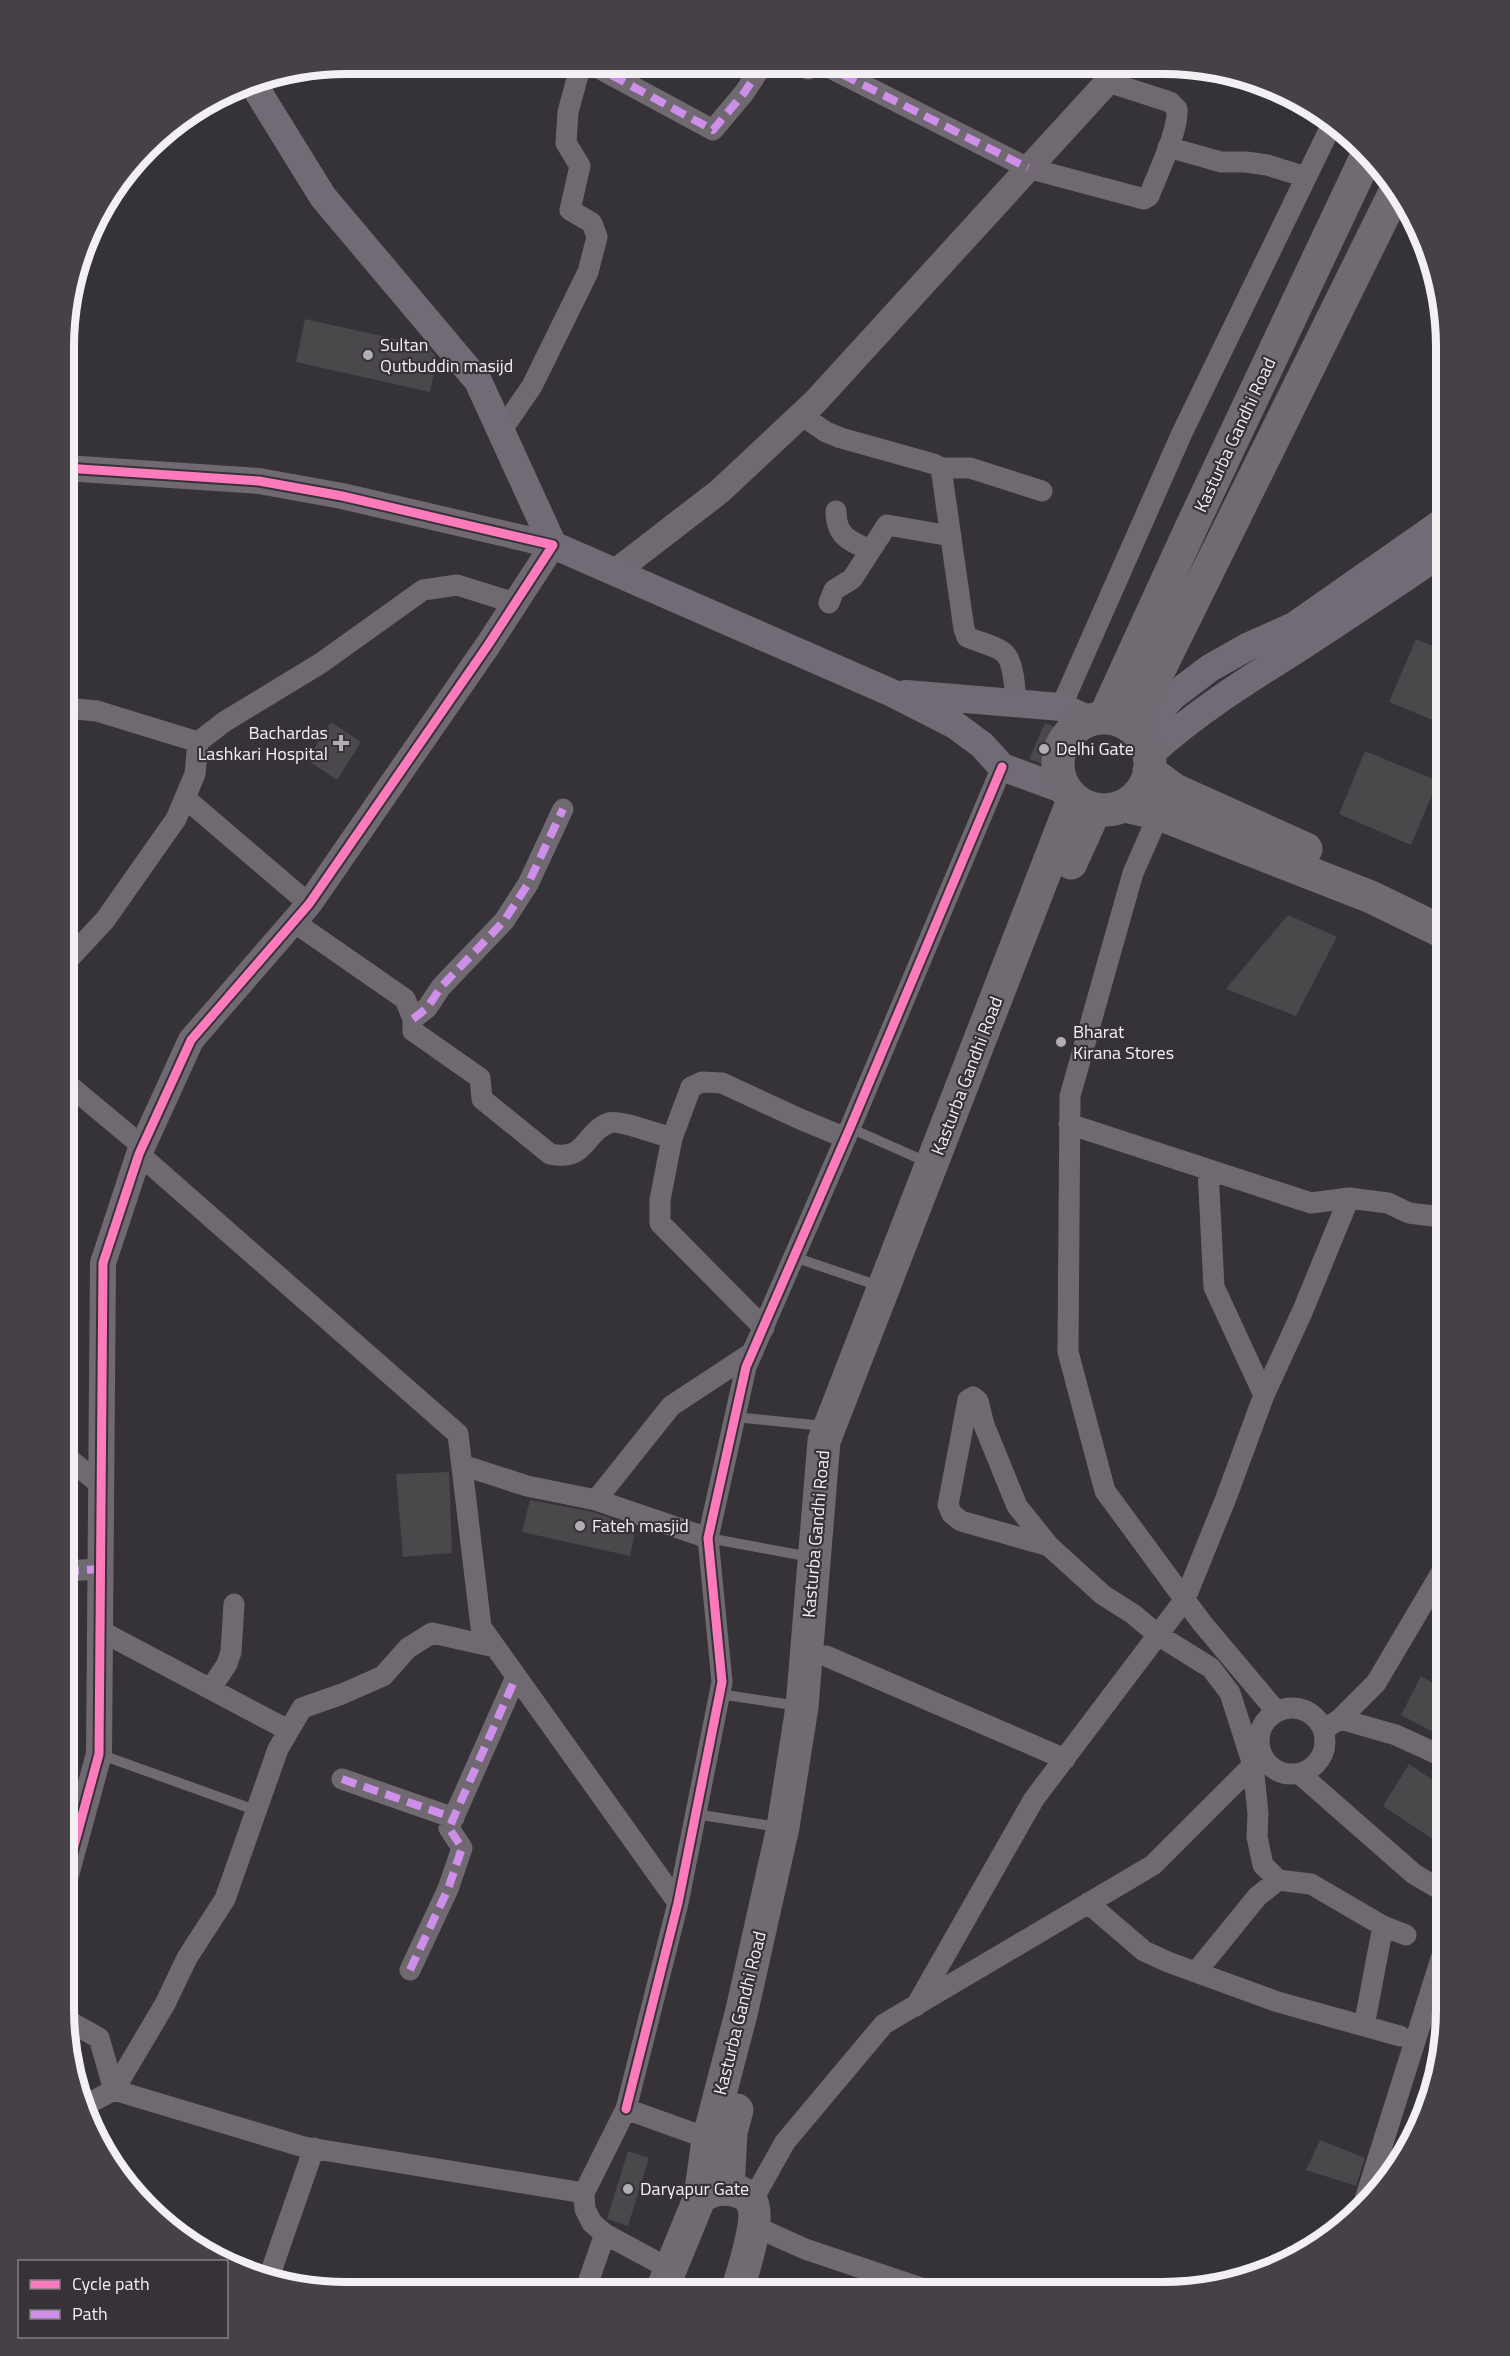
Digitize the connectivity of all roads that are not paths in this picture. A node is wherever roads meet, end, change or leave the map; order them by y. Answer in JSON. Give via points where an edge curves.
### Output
{"nodes":[{"id":1,"x":578,"y":74,"type":"edge"},
{"id":2,"x":609,"y":74,"type":"edge"},
{"id":3,"x":756,"y":74,"type":"edge"},
{"id":4,"x":841,"y":74,"type":"edge"},
{"id":5,"x":1116,"y":74,"type":"edge"},
{"id":6,"x":256,"y":89,"type":"edge"},
{"id":7,"x":1329,"y":130,"type":"edge"},
{"id":8,"x":1168,"y":147,"type":"junction"},
{"id":9,"x":1365,"y":161,"type":"edge"},
{"id":10,"x":1028,"y":168,"type":"junction"},
{"id":11,"x":1306,"y":177,"type":"junction"},
{"id":12,"x":1392,"y":197,"type":"edge"},
{"id":13,"x":801,"y":416,"type":"junction"},
{"id":14,"x":501,"y":431,"type":"junction"},
{"id":15,"x":941,"y":468,"type":"junction"},
{"id":16,"x":74,"y":469,"type":"edge"},
{"id":17,"x":1042,"y":491,"type":"dead end"},
{"id":18,"x":836,"y":511,"type":"dead end"},
{"id":19,"x":1436,"y":527,"type":"edge"},
{"id":20,"x":951,"y":537,"type":"junction"},
{"id":21,"x":553,"y":545,"type":"junction"},
{"id":22,"x":870,"y":550,"type":"junction"},
{"id":23,"x":1436,"y":557,"type":"edge"},
{"id":24,"x":615,"y":572,"type":"junction"},
{"id":25,"x":515,"y":603,"type":"junction"},
{"id":26,"x":829,"y":603,"type":"dead end"},
{"id":27,"x":892,"y":693,"type":"junction"},
{"id":28,"x":1016,"y":703,"type":"junction"},
{"id":29,"x":1061,"y":707,"type":"junction"},
{"id":30,"x":74,"y":709,"type":"edge"},
{"id":31,"x":1127,"y":737,"type":"junction"},
{"id":32,"x":198,"y":742,"type":"junction"},
{"id":33,"x":1002,"y":767,"type":"junction"},
{"id":34,"x":185,"y":798,"type":"junction"},
{"id":35,"x":1090,"y":801,"type":"junction"},
{"id":36,"x":563,"y":809,"type":"dead end"},
{"id":37,"x":1158,"y":814,"type":"junction"},
{"id":38,"x":1436,"y":909,"type":"edge"},
{"id":39,"x":301,"y":913,"type":"junction"},
{"id":40,"x":1436,"y":929,"type":"edge"},
{"id":41,"x":74,"y":954,"type":"edge"},
{"id":42,"x":413,"y":1019,"type":"junction"},
{"id":43,"x":74,"y":1089,"type":"edge"},
{"id":44,"x":1070,"y":1124,"type":"junction"},
{"id":45,"x":848,"y":1133,"type":"junction"},
{"id":46,"x":672,"y":1138,"type":"junction"},
{"id":47,"x":140,"y":1150,"type":"junction"},
{"id":48,"x":932,"y":1164,"type":"junction"},
{"id":49,"x":1208,"y":1170,"type":"junction"},
{"id":50,"x":1349,"y":1198,"type":"junction"},
{"id":51,"x":1436,"y":1216,"type":"edge"},
{"id":52,"x":794,"y":1257,"type":"junction"},
{"id":53,"x":884,"y":1288,"type":"junction"},
{"id":54,"x":764,"y":1328,"type":"junction"},
{"id":55,"x":753,"y":1352,"type":"junction"},
{"id":56,"x":1264,"y":1395,"type":"junction"},
{"id":57,"x":735,"y":1417,"type":"junction"},
{"id":58,"x":829,"y":1427,"type":"junction"},
{"id":59,"x":74,"y":1463,"type":"edge"},
{"id":60,"x":462,"y":1465,"type":"junction"},
{"id":61,"x":101,"y":1485,"type":"junction"},
{"id":62,"x":596,"y":1500,"type":"junction"},
{"id":63,"x":708,"y":1538,"type":"junction"},
{"id":64,"x":1049,"y":1546,"type":"junction"},
{"id":65,"x":813,"y":1558,"type":"junction"},
{"id":66,"x":100,"y":1569,"type":"junction"},
{"id":67,"x":74,"y":1570,"type":"edge"},
{"id":68,"x":1436,"y":1582,"type":"edge"},
{"id":69,"x":1185,"y":1599,"type":"junction"},
{"id":70,"x":234,"y":1604,"type":"dead end"},
{"id":71,"x":99,"y":1630,"type":"junction"},
{"id":72,"x":1158,"y":1635,"type":"junction"},
{"id":73,"x":495,"y":1647,"type":"junction"},
{"id":74,"x":826,"y":1656,"type":"junction"},
{"id":75,"x":516,"y":1677,"type":"junction"},
{"id":76,"x":211,"y":1688,"type":"junction"},
{"id":77,"x":719,"y":1694,"type":"junction"},
{"id":78,"x":802,"y":1707,"type":"junction"},
{"id":79,"x":1277,"y":1712,"type":"junction"},
{"id":80,"x":1332,"y":1724,"type":"junction"},
{"id":81,"x":288,"y":1730,"type":"junction"},
{"id":82,"x":1436,"y":1753,"type":"edge"},
{"id":83,"x":99,"y":1754,"type":"junction"},
{"id":84,"x":1065,"y":1759,"type":"junction"},
{"id":85,"x":1258,"y":1760,"type":"junction"},
{"id":86,"x":1300,"y":1774,"type":"junction"},
{"id":87,"x":342,"y":1779,"type":"dead end"},
{"id":88,"x":255,"y":1810,"type":"junction"},
{"id":89,"x":695,"y":1814,"type":"junction"},
{"id":90,"x":454,"y":1818,"type":"junction"},
{"id":91,"x":783,"y":1827,"type":"junction"},
{"id":92,"x":74,"y":1846,"type":"edge"},
{"id":93,"x":1278,"y":1880,"type":"junction"},
{"id":94,"x":1436,"y":1887,"type":"edge"},
{"id":95,"x":678,"y":1903,"type":"junction"},
{"id":96,"x":1088,"y":1903,"type":"junction"},
{"id":97,"x":1383,"y":1926,"type":"junction"},
{"id":98,"x":1406,"y":1935,"type":"dead end"},
{"id":99,"x":410,"y":1970,"type":"dead end"},
{"id":100,"x":1196,"y":1972,"type":"junction"},
{"id":101,"x":1436,"y":1975,"type":"edge"},
{"id":102,"x":916,"y":2006,"type":"junction"},
{"id":103,"x":74,"y":2024,"type":"edge"},
{"id":104,"x":1364,"y":2026,"type":"junction"},
{"id":105,"x":1400,"y":2036,"type":"dead end"},
{"id":106,"x":114,"y":2090,"type":"junction"},
{"id":107,"x":90,"y":2103,"type":"edge"},
{"id":108,"x":626,"y":2109,"type":"junction"},
{"id":109,"x":719,"y":2143,"type":"junction"},
{"id":110,"x":314,"y":2148,"type":"junction"},
{"id":111,"x":1368,"y":2192,"type":"edge"},
{"id":112,"x":584,"y":2193,"type":"junction"},
{"id":113,"x":734,"y":2203,"type":"junction"},
{"id":114,"x":605,"y":2234,"type":"junction"},
{"id":115,"x":271,"y":2272,"type":"edge"},
{"id":116,"x":665,"y":2280,"type":"edge"},
{"id":117,"x":588,"y":2282,"type":"edge"},
{"id":118,"x":737,"y":2282,"type":"edge"},
{"id":119,"x":903,"y":2282,"type":"edge"}],
"edges":[{"from":1,"to":14,"type":"street","via":[[566,133],[566,143],[580,166],[570,210],[592,223],[597,237],[588,272],[532,386]]},
{"from":2,"to":3,"type":"street","via":[[712,130]]},
{"from":4,"to":10,"type":"street"},
{"from":5,"to":8,"type":"street","via":[[1174,104],[1178,114]]},
{"from":5,"to":10,"type":"street"},
{"from":6,"to":14,"type":"main road","via":[[323,197],[478,381]]},
{"from":7,"to":11,"type":"street"},
{"from":8,"to":10,"type":"street","via":[[1149,196],[1144,199]]},
{"from":8,"to":11,"type":"street","via":[[1221,162],[1267,165]]},
{"from":9,"to":31,"type":"main road","name":"Kasturba Gandhi Road"},
{"from":10,"to":13,"type":"street"},
{"from":11,"to":29,"type":"street","via":[[1182,433]]},
{"from":12,"to":31,"type":"main road","name":"Kasturba Gandhi Road"},
{"from":13,"to":15,"type":"street","via":[[841,438]]},
{"from":13,"to":24,"type":"street","via":[[720,491]]},
{"from":14,"to":21,"type":"main road"},
{"from":15,"to":17,"type":"street","via":[[970,468]]},
{"from":15,"to":20,"type":"street"},
{"from":16,"to":21,"type":"street","via":[[259,481]]},
{"from":18,"to":22,"type":"street","via":[[838,528],[844,536]]},
{"from":19,"to":31,"type":"main road","via":[[1294,626],[1210,668]]},
{"from":20,"to":22,"type":"street","via":[[891,524],[886,525]]},
{"from":20,"to":28,"type":"street","via":[[967,637],[1008,656]]},
{"from":21,"to":24,"type":"main road"},
{"from":21,"to":25,"type":"street"},
{"from":22,"to":26,"type":"street","via":[[852,579],[834,590]]},
{"from":23,"to":31,"type":"main road","via":[[1217,699],[1171,735]]},
{"from":24,"to":27,"type":"main road"},
{"from":25,"to":32,"type":"street","via":[[457,585],[423,590],[321,663]]},
{"from":25,"to":39,"type":"street"},
{"from":27,"to":28,"type":"main road"},
{"from":27,"to":33,"type":"main road","via":[[956,725]]},
{"from":28,"to":29,"type":"main road"},
{"from":29,"to":31,"type":"main road"},
{"from":30,"to":32,"type":"street","via":[[97,711]]},
{"from":31,"to":35,"type":"main road","via":[[1141,791]]},
{"from":31,"to":35,"type":"main road","via":[[1072,731],[1060,749],[1059,777]]},
{"from":31,"to":38,"type":"main road","via":[[1175,790]]},
{"from":32,"to":34,"type":"street","via":[[195,774]]},
{"from":33,"to":35,"type":"main road"},
{"from":33,"to":45,"type":"street"},
{"from":34,"to":39,"type":"street"},
{"from":34,"to":41,"type":"street","via":[[176,819],[105,921]]},
{"from":35,"to":37,"type":"main road"},
{"from":35,"to":48,"type":"main road","name":"Kasturba Gandhi Road"},
{"from":35,"to":74,"type":"main road","name":"Kasturba Gandhi Road","via":[[1076,849],[843,1445]]},
{"from":36,"to":42,"type":"street","via":[[528,884],[504,921]]},
{"from":37,"to":40,"type":"main road","via":[[1371,897]]},
{"from":37,"to":44,"type":"street","via":[[1133,873],[1070,1096]]},
{"from":39,"to":42,"type":"street","via":[[405,999]]},
{"from":39,"to":47,"type":"street","via":[[191,1040]]},
{"from":42,"to":46,"type":"street","via":[[413,1030],[480,1078],[483,1099],[550,1154],[562,1157],[577,1152],[609,1122]]},
{"from":43,"to":47,"type":"street"},
{"from":44,"to":49,"type":"street"},
{"from":44,"to":69,"type":"street","via":[[1068,1352],[1105,1491]]},
{"from":45,"to":46,"type":"street","via":[[800,1119],[722,1083],[702,1082],[691,1087]]},
{"from":45,"to":48,"type":"lane"},
{"from":45,"to":52,"type":"street"},
{"from":46,"to":54,"type":"street","via":[[660,1200],[660,1223]]},
{"from":47,"to":60,"type":"street","via":[[458,1434]]},
{"from":47,"to":61,"type":"street","via":[[103,1263]]},
{"from":48,"to":53,"type":"main road","name":"Kasturba Gandhi Road"},
{"from":49,"to":50,"type":"street","via":[[1311,1203]]},
{"from":49,"to":56,"type":"street","via":[[1214,1287]]},
{"from":50,"to":51,"type":"street"},
{"from":50,"to":56,"type":"street"},
{"from":52,"to":53,"type":"lane"},
{"from":52,"to":54,"type":"street"},
{"from":53,"to":58,"type":"main road","name":"Kasturba Gandhi Road"},
{"from":54,"to":55,"type":"street"},
{"from":55,"to":57,"type":"street"},
{"from":55,"to":62,"type":"street","via":[[671,1406]]},
{"from":56,"to":69,"type":"street"},
{"from":57,"to":58,"type":"lane"},
{"from":57,"to":63,"type":"street"},
{"from":58,"to":65,"type":"main road","name":"Kasturba Gandhi Road","via":[[824,1441]]},
{"from":59,"to":61,"type":"street"},
{"from":60,"to":62,"type":"street","via":[[527,1486]]},
{"from":60,"to":73,"type":"street","via":[[481,1627]]},
{"from":61,"to":66,"type":"street"},
{"from":62,"to":63,"type":"street"},
{"from":63,"to":65,"type":"lane"},
{"from":63,"to":77,"type":"street","via":[[722,1682]]},
{"from":64,"to":64,"type":"street","via":[[1017,1506],[978,1401],[973,1397],[968,1400],[948,1505],[952,1514],[961,1521]]},
{"from":64,"to":72,"type":"street","via":[[1103,1595]]},
{"from":65,"to":78,"type":"main road","name":"Kasturba Gandhi Road"},
{"from":66,"to":67,"type":"street"},
{"from":66,"to":71,"type":"street"},
{"from":68,"to":80,"type":"street","via":[[1376,1683]]},
{"from":69,"to":72,"type":"street"},
{"from":69,"to":79,"type":"street"},
{"from":70,"to":76,"type":"street","via":[[231,1652]]},
{"from":71,"to":76,"type":"street"},
{"from":71,"to":83,"type":"street"},
{"from":72,"to":84,"type":"street"},
{"from":72,"to":85,"type":"street","via":[[1211,1668],[1230,1693]]},
{"from":73,"to":75,"type":"street"},
{"from":73,"to":81,"type":"street","via":[[432,1633],[408,1648],[383,1676],[302,1708]]},
{"from":74,"to":84,"type":"street"},
{"from":74,"to":109,"type":"main road","name":"Kasturba Gandhi Road","via":[[822,1709],[802,1831],[731,2132]]},
{"from":75,"to":90,"type":"street"},
{"from":75,"to":95,"type":"street"},
{"from":76,"to":81,"type":"street"},
{"from":77,"to":78,"type":"lane"},
{"from":77,"to":89,"type":"street"},
{"from":78,"to":91,"type":"main road","name":"Kasturba Gandhi Road"},
{"from":79,"to":80,"type":"street","via":[[1299,1709]]},
{"from":79,"to":85,"type":"street","via":[[1263,1726]]},
{"from":80,"to":82,"type":"street","via":[[1396,1734]]},
{"from":80,"to":86,"type":"street","via":[[1318,1762]]},
{"from":81,"to":88,"type":"street"},
{"from":83,"to":88,"type":"lane"},
{"from":83,"to":92,"type":"street"},
{"from":84,"to":102,"type":"street","via":[[1034,1799]]},
{"from":85,"to":86,"type":"street","via":[[1278,1772]]},
{"from":85,"to":93,"type":"street","via":[[1259,1846],[1263,1865]]},
{"from":85,"to":96,"type":"street","via":[[1153,1864]]},
{"from":86,"to":94,"type":"street","via":[[1414,1874]]},
{"from":87,"to":90,"type":"street"},
{"from":88,"to":106,"type":"street","via":[[225,1899],[187,1958],[165,2004]]},
{"from":89,"to":91,"type":"lane"},
{"from":89,"to":95,"type":"street"},
{"from":90,"to":99,"type":"street","via":[[449,1828],[462,1848],[448,1889]]},
{"from":91,"to":109,"type":"main road","name":"Kasturba Gandhi Road","via":[[742,2010]]},
{"from":93,"to":97,"type":"street","via":[[1311,1884]]},
{"from":93,"to":100,"type":"street","via":[[1257,1897]]},
{"from":95,"to":108,"type":"street"},
{"from":96,"to":100,"type":"street","via":[[1144,1951]]},
{"from":96,"to":102,"type":"street"},
{"from":97,"to":98,"type":"street"},
{"from":97,"to":104,"type":"street"},
{"from":100,"to":104,"type":"street","via":[[1278,2002]]},
{"from":101,"to":111,"type":"street"},
{"from":102,"to":113,"type":"street","via":[[884,2024]]},
{"from":103,"to":106,"type":"street","via":[[99,2038]]},
{"from":104,"to":105,"type":"street"},
{"from":106,"to":107,"type":"street"},
{"from":106,"to":110,"type":"street"},
{"from":108,"to":109,"type":"street"},
{"from":108,"to":112,"type":"street"},
{"from":109,"to":113,"type":"main road","name":"Kasturba Gandhi Road"},
{"from":110,"to":112,"type":"street"},
{"from":110,"to":115,"type":"street"},
{"from":112,"to":114,"type":"street","via":[[592,2223]]},
{"from":113,"to":116,"type":"main road"},
{"from":113,"to":118,"type":"main road"},
{"from":113,"to":119,"type":"street","via":[[806,2249]]},
{"from":114,"to":116,"type":"street"},
{"from":114,"to":117,"type":"street"}]}
